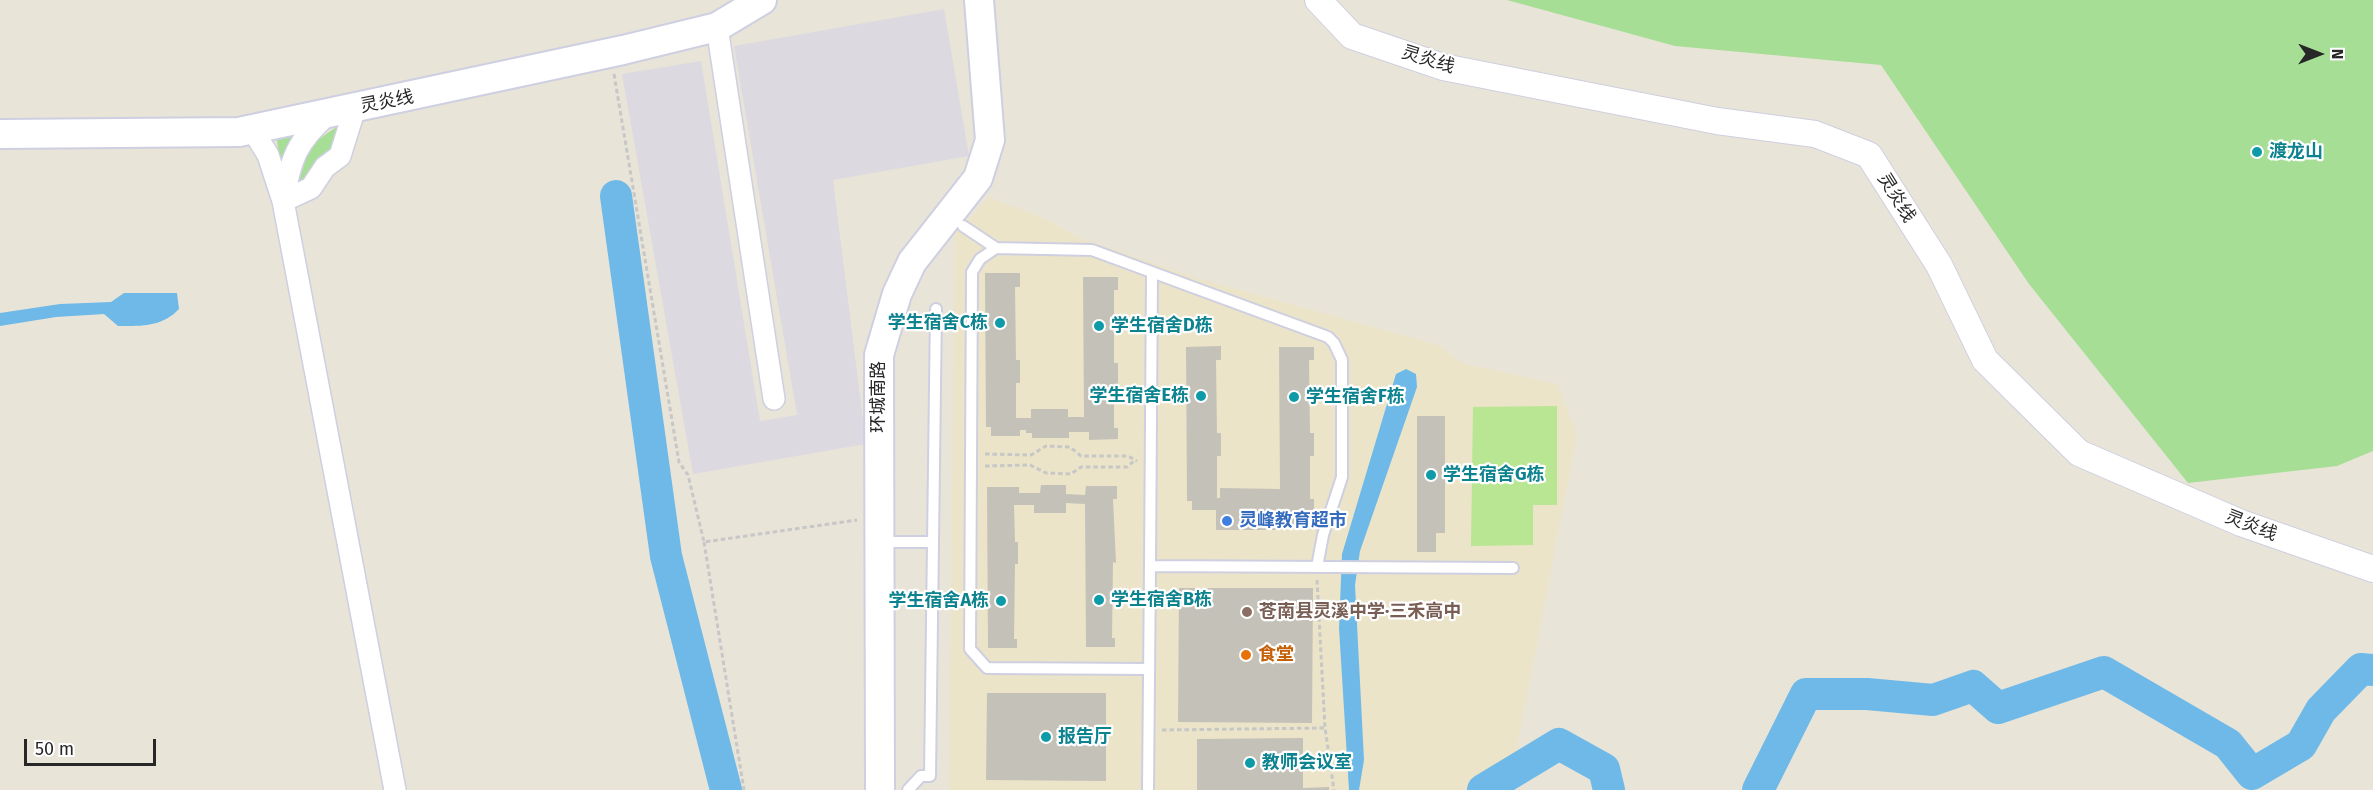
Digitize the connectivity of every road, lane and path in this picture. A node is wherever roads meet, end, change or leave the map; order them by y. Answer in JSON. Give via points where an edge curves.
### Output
{"nodes":[{"id":1,"x":762,"y":0,"type":"edge"},
{"id":2,"x":979,"y":0,"type":"edge"},
{"id":3,"x":1318,"y":0,"type":"edge"},
{"id":4,"x":717,"y":27,"type":"junction"},
{"id":5,"x":610,"y":53,"type":"junction"},
{"id":6,"x":342,"y":111,"type":"junction"},
{"id":7,"x":252,"y":129,"type":"junction"},
{"id":8,"x":0,"y":134,"type":"edge"},
{"id":9,"x":283,"y":201,"type":"junction"},
{"id":10,"x":963,"y":226,"type":"dead end"},
{"id":11,"x":996,"y":248,"type":"junction"},
{"id":12,"x":1152,"y":272,"type":"junction"},
{"id":13,"x":936,"y":309,"type":"dead end"},
{"id":14,"x":774,"y":399,"type":"dead end"},
{"id":15,"x":971,"y":454,"type":"junction"},
{"id":16,"x":1031,"y":455,"type":"junction"},
{"id":17,"x":1081,"y":456,"type":"junction"},
{"id":18,"x":1134,"y":461,"type":"junction"},
{"id":19,"x":1151,"y":461,"type":"junction"},
{"id":20,"x":1030,"y":465,"type":"junction"},
{"id":21,"x":971,"y":466,"type":"junction"},
{"id":22,"x":1081,"y":467,"type":"junction"},
{"id":23,"x":879,"y":530,"type":"junction"},
{"id":24,"x":704,"y":542,"type":"junction"},
{"id":25,"x":931,"y":542,"type":"junction"},
{"id":26,"x":1150,"y":566,"type":"junction"},
{"id":27,"x":1317,"y":567,"type":"junction"},
{"id":28,"x":1513,"y":568,"type":"dead end"},
{"id":29,"x":2373,"y":569,"type":"edge"},
{"id":30,"x":1149,"y":669,"type":"junction"},
{"id":31,"x":1325,"y":728,"type":"junction"},
{"id":32,"x":1149,"y":730,"type":"junction"},
{"id":33,"x":395,"y":790,"type":"edge"},
{"id":34,"x":744,"y":790,"type":"edge"},
{"id":35,"x":880,"y":790,"type":"edge"},
{"id":36,"x":908,"y":790,"type":"edge"},
{"id":37,"x":1148,"y":790,"type":"edge"},
{"id":38,"x":1334,"y":790,"type":"edge"}],
"edges":[{"from":1,"to":4,"type":"main road","name":"灵炎线"},
{"from":2,"to":23,"type":"main road","name":"环城南路","via":[[990,140],[978,178],[912,262],[897,294],[879,355]]},
{"from":3,"to":29,"type":"street","name":"灵炎线","via":[[1352,36],[1443,67],[1717,121],[1815,134],[1869,155],[1939,265],[1985,360],[2079,453],[2241,523]]},
{"from":4,"to":5,"type":"main road","name":"灵炎线"},
{"from":4,"to":14,"type":"street"},
{"from":5,"to":6,"type":"main road","name":"灵炎线"},
{"from":5,"to":24,"type":"path","via":[[679,462],[688,475]]},
{"from":6,"to":7,"type":"main road","name":"灵炎线"},
{"from":6,"to":9,"type":"street","via":[[306,133],[292,160]]},
{"from":6,"to":9,"type":"street","via":[[340,156],[325,167],[311,188]]},
{"from":7,"to":8,"type":"main road","name":"灵炎线"},
{"from":7,"to":9,"type":"street","via":[[268,155]]},
{"from":9,"to":33,"type":"street"},
{"from":10,"to":11,"type":"lane"},
{"from":11,"to":12,"type":"lane","via":[[1092,250]]},
{"from":11,"to":15,"type":"lane","via":[[980,259],[972,272]]},
{"from":12,"to":19,"type":"lane"},
{"from":12,"to":27,"type":"lane","via":[[1328,337],[1334,343],[1342,360],[1342,477]]},
{"from":13,"to":25,"type":"lane"},
{"from":15,"to":16,"type":"path"},
{"from":15,"to":21,"type":"lane"},
{"from":16,"to":17,"type":"path","via":[[1046,447],[1070,447]]},
{"from":16,"to":20,"type":"path"},
{"from":17,"to":18,"type":"path","via":[[1128,456]]},
{"from":17,"to":22,"type":"path"},
{"from":18,"to":19,"type":"path"},
{"from":18,"to":22,"type":"path","via":[[1127,467]]},
{"from":19,"to":26,"type":"lane"},
{"from":20,"to":21,"type":"path"},
{"from":20,"to":22,"type":"path","via":[[1046,473],[1071,474]]},
{"from":21,"to":30,"type":"lane","via":[[970,649],[978,661],[987,668]]},
{"from":23,"to":24,"type":"path"},
{"from":23,"to":25,"type":"lane"},
{"from":23,"to":35,"type":"main road","name":"环城南路"},
{"from":24,"to":34,"type":"path"},
{"from":25,"to":36,"type":"lane","via":[[930,776],[921,776]]},
{"from":26,"to":27,"type":"lane"},
{"from":26,"to":30,"type":"lane"},
{"from":27,"to":28,"type":"lane"},
{"from":27,"to":31,"type":"path"},
{"from":30,"to":32,"type":"lane"},
{"from":31,"to":32,"type":"path"},
{"from":31,"to":38,"type":"path"},
{"from":32,"to":37,"type":"lane"}]}
